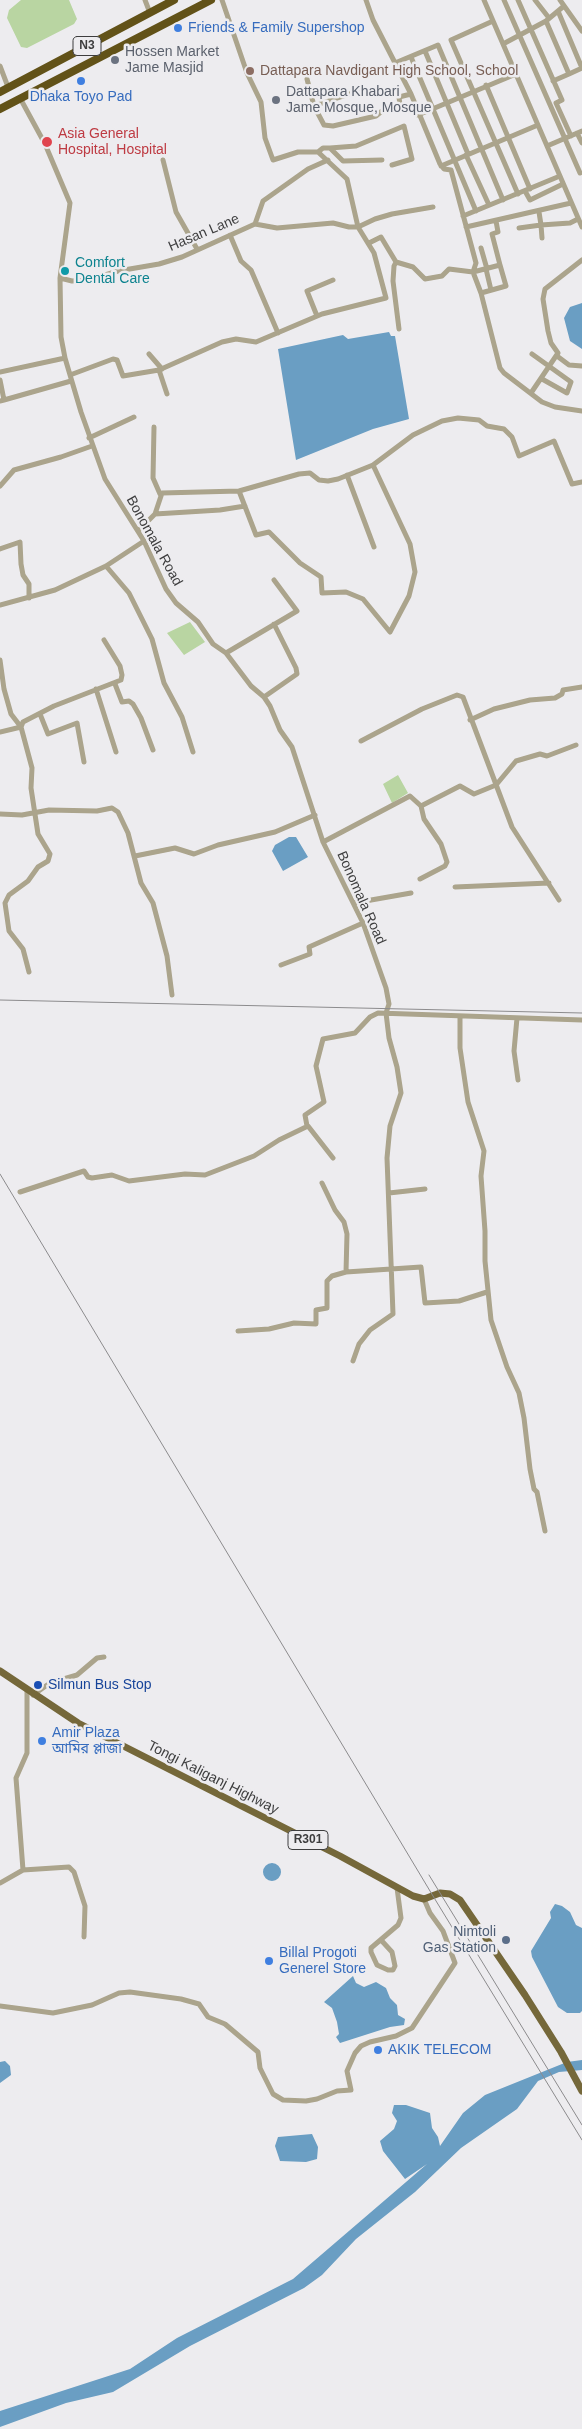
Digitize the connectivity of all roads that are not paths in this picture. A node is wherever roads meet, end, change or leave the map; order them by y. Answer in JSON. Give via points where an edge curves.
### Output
{"nodes":[{"id":1,"x":145,"y":0,"type":"edge"},
{"id":2,"x":174,"y":0,"type":"edge"},
{"id":3,"x":210,"y":0,"type":"edge"},
{"id":4,"x":222,"y":0,"type":"edge"},
{"id":5,"x":366,"y":0,"type":"edge"},
{"id":6,"x":484,"y":0,"type":"edge"},
{"id":7,"x":504,"y":0,"type":"edge"},
{"id":8,"x":518,"y":0,"type":"edge"},
{"id":9,"x":535,"y":0,"type":"edge"},
{"id":10,"x":560,"y":0,"type":"edge"},
{"id":11,"x":564,"y":6,"type":"junction"},
{"id":12,"x":558,"y":11,"type":"junction"},
{"id":13,"x":150,"y":12,"type":"junction"},
{"id":14,"x":548,"y":19,"type":"junction"},
{"id":15,"x":493,"y":21,"type":"junction"},
{"id":16,"x":531,"y":30,"type":"junction"},
{"id":17,"x":582,"y":31,"type":"edge"},
{"id":18,"x":520,"y":36,"type":"junction"},
{"id":19,"x":503,"y":44,"type":"junction"},
{"id":20,"x":425,"y":51,"type":"junction"},
{"id":21,"x":412,"y":57,"type":"junction"},
{"id":22,"x":395,"y":63,"type":"junction"},
{"id":23,"x":0,"y":66,"type":"edge"},
{"id":24,"x":582,"y":68,"type":"edge"},
{"id":25,"x":516,"y":74,"type":"junction"},
{"id":26,"x":569,"y":74,"type":"junction"},
{"id":27,"x":307,"y":79,"type":"dead end"},
{"id":28,"x":553,"y":81,"type":"junction"},
{"id":29,"x":486,"y":85,"type":"junction"},
{"id":30,"x":8,"y":87,"type":"junction"},
{"id":31,"x":361,"y":90,"type":"dead end"},
{"id":32,"x":473,"y":90,"type":"junction"},
{"id":33,"x":0,"y":92,"type":"edge"},
{"id":34,"x":411,"y":94,"type":"junction"},
{"id":35,"x":460,"y":96,"type":"junction"},
{"id":36,"x":20,"y":98,"type":"junction"},
{"id":37,"x":446,"y":102,"type":"junction"},
{"id":38,"x":314,"y":106,"type":"junction"},
{"id":39,"x":433,"y":108,"type":"junction"},
{"id":40,"x":0,"y":109,"type":"edge"},
{"id":41,"x":418,"y":115,"type":"junction"},
{"id":42,"x":538,"y":125,"type":"junction"},
{"id":43,"x":580,"y":132,"type":"edge"},
{"id":44,"x":571,"y":136,"type":"junction"},
{"id":45,"x":510,"y":137,"type":"junction"},
{"id":46,"x":564,"y":139,"type":"junction"},
{"id":47,"x":496,"y":143,"type":"junction"},
{"id":48,"x":582,"y":143,"type":"edge"},
{"id":49,"x":547,"y":146,"type":"junction"},
{"id":50,"x":330,"y":148,"type":"junction"},
{"id":51,"x":482,"y":149,"type":"junction"},
{"id":52,"x":318,"y":152,"type":"junction"},
{"id":53,"x":467,"y":155,"type":"junction"},
{"id":54,"x":163,"y":160,"type":"dead end"},
{"id":55,"x":328,"y":160,"type":"junction"},
{"id":56,"x":382,"y":160,"type":"dead end"},
{"id":57,"x":455,"y":160,"type":"junction"},
{"id":58,"x":392,"y":165,"type":"dead end"},
{"id":59,"x":442,"y":166,"type":"junction"},
{"id":60,"x":580,"y":173,"type":"dead end"},
{"id":61,"x":560,"y":176,"type":"junction"},
{"id":62,"x":563,"y":184,"type":"junction"},
{"id":63,"x":528,"y":190,"type":"junction"},
{"id":64,"x":518,"y":194,"type":"junction"},
{"id":65,"x":504,"y":200,"type":"junction"},
{"id":66,"x":571,"y":203,"type":"junction"},
{"id":67,"x":489,"y":205,"type":"junction"},
{"id":68,"x":433,"y":207,"type":"dead end"},
{"id":69,"x":476,"y":211,"type":"junction"},
{"id":70,"x":539,"y":212,"type":"junction"},
{"id":71,"x":463,"y":216,"type":"junction"},
{"id":72,"x":578,"y":219,"type":"junction"},
{"id":73,"x":496,"y":221,"type":"junction"},
{"id":74,"x":255,"y":224,"type":"junction"},
{"id":75,"x":541,"y":225,"type":"junction"},
{"id":76,"x":358,"y":227,"type":"junction"},
{"id":77,"x":466,"y":227,"type":"junction"},
{"id":78,"x":582,"y":227,"type":"edge"},
{"id":79,"x":519,"y":228,"type":"dead end"},
{"id":80,"x":230,"y":235,"type":"junction"},
{"id":81,"x":542,"y":238,"type":"dead end"},
{"id":82,"x":369,"y":243,"type":"junction"},
{"id":83,"x":481,"y":248,"type":"dead end"},
{"id":84,"x":197,"y":249,"type":"junction"},
{"id":85,"x":582,"y":260,"type":"edge"},
{"id":86,"x":396,"y":262,"type":"junction"},
{"id":87,"x":500,"y":266,"type":"junction"},
{"id":88,"x":486,"y":269,"type":"junction"},
{"id":89,"x":473,"y":272,"type":"junction"},
{"id":90,"x":60,"y":278,"type":"junction"},
{"id":91,"x":333,"y":280,"type":"dead end"},
{"id":92,"x":491,"y":290,"type":"junction"},
{"id":93,"x":480,"y":292,"type":"junction"},
{"id":94,"x":317,"y":316,"type":"junction"},
{"id":95,"x":399,"y":328,"type":"dead end"},
{"id":96,"x":278,"y":333,"type":"junction"},
{"id":97,"x":148,"y":354,"type":"dead end"},
{"id":98,"x":532,"y":354,"type":"dead end"},
{"id":99,"x":557,"y":356,"type":"junction"},
{"id":100,"x":64,"y":358,"type":"junction"},
{"id":101,"x":582,"y":366,"type":"edge"},
{"id":102,"x":548,"y":368,"type":"junction"},
{"id":103,"x":160,"y":369,"type":"junction"},
{"id":104,"x":0,"y":372,"type":"edge"},
{"id":105,"x":70,"y":375,"type":"junction"},
{"id":106,"x":542,"y":379,"type":"junction"},
{"id":107,"x":0,"y":380,"type":"edge"},
{"id":108,"x":72,"y":381,"type":"junction"},
{"id":109,"x":531,"y":393,"type":"junction"},
{"id":110,"x":167,"y":394,"type":"dead end"},
{"id":111,"x":2,"y":400,"type":"edge"},
{"id":112,"x":582,"y":411,"type":"edge"},
{"id":113,"x":134,"y":417,"type":"dead end"},
{"id":114,"x":154,"y":427,"type":"dead end"},
{"id":115,"x":89,"y":438,"type":"junction"},
{"id":116,"x":92,"y":446,"type":"junction"},
{"id":117,"x":373,"y":465,"type":"junction"},
{"id":118,"x":347,"y":476,"type":"junction"},
{"id":119,"x":582,"y":482,"type":"edge"},
{"id":120,"x":0,"y":486,"type":"edge"},
{"id":121,"x":239,"y":491,"type":"junction"},
{"id":122,"x":160,"y":494,"type":"junction"},
{"id":123,"x":245,"y":506,"type":"junction"},
{"id":124,"x":155,"y":514,"type":"junction"},
{"id":125,"x":138,"y":531,"type":"junction"},
{"id":126,"x":144,"y":542,"type":"junction"},
{"id":127,"x":374,"y":547,"type":"dead end"},
{"id":128,"x":0,"y":549,"type":"edge"},
{"id":129,"x":106,"y":566,"type":"junction"},
{"id":130,"x":274,"y":580,"type":"dead end"},
{"id":131,"x":29,"y":598,"type":"junction"},
{"id":132,"x":0,"y":605,"type":"edge"},
{"id":133,"x":274,"y":624,"type":"junction"},
{"id":134,"x":104,"y":640,"type":"dead end"},
{"id":135,"x":226,"y":653,"type":"junction"},
{"id":136,"x":0,"y":660,"type":"edge"},
{"id":137,"x":115,"y":684,"type":"junction"},
{"id":138,"x":582,"y":687,"type":"edge"},
{"id":139,"x":96,"y":690,"type":"junction"},
{"id":140,"x":264,"y":696,"type":"junction"},
{"id":141,"x":40,"y":714,"type":"junction"},
{"id":142,"x":470,"y":720,"type":"junction"},
{"id":143,"x":21,"y":726,"type":"junction"},
{"id":144,"x":0,"y":732,"type":"edge"},
{"id":145,"x":361,"y":741,"type":"dead end"},
{"id":146,"x":576,"y":745,"type":"dead end"},
{"id":147,"x":153,"y":750,"type":"dead end"},
{"id":148,"x":116,"y":752,"type":"dead end"},
{"id":149,"x":193,"y":752,"type":"dead end"},
{"id":150,"x":84,"y":762,"type":"dead end"},
{"id":151,"x":496,"y":785,"type":"junction"},
{"id":152,"x":421,"y":806,"type":"junction"},
{"id":153,"x":35,"y":812,"type":"junction"},
{"id":154,"x":0,"y":814,"type":"edge"},
{"id":155,"x":316,"y":815,"type":"junction"},
{"id":156,"x":323,"y":842,"type":"junction"},
{"id":157,"x":135,"y":856,"type":"junction"},
{"id":158,"x":420,"y":878,"type":"dead end"},
{"id":159,"x":548,"y":883,"type":"junction"},
{"id":160,"x":455,"y":887,"type":"dead end"},
{"id":161,"x":412,"y":893,"type":"dead end"},
{"id":162,"x":559,"y":900,"type":"dead end"},
{"id":163,"x":354,"y":903,"type":"junction"},
{"id":164,"x":3,"y":918,"type":"edge"},
{"id":165,"x":363,"y":923,"type":"junction"},
{"id":166,"x":281,"y":965,"type":"dead end"},
{"id":167,"x":29,"y":972,"type":"dead end"},
{"id":168,"x":172,"y":995,"type":"dead end"},
{"id":169,"x":386,"y":1013,"type":"junction"},
{"id":170,"x":460,"y":1016,"type":"junction"},
{"id":171,"x":517,"y":1018,"type":"junction"},
{"id":172,"x":582,"y":1020,"type":"edge"},
{"id":173,"x":518,"y":1080,"type":"dead end"},
{"id":174,"x":307,"y":1126,"type":"junction"},
{"id":175,"x":333,"y":1158,"type":"dead end"},
{"id":176,"x":322,"y":1183,"type":"dead end"},
{"id":177,"x":425,"y":1189,"type":"dead end"},
{"id":178,"x":20,"y":1192,"type":"dead end"},
{"id":179,"x":389,"y":1193,"type":"junction"},
{"id":180,"x":392,"y":1268,"type":"junction"},
{"id":181,"x":346,"y":1272,"type":"junction"},
{"id":182,"x":487,"y":1292,"type":"junction"},
{"id":183,"x":238,"y":1331,"type":"dead end"},
{"id":184,"x":353,"y":1361,"type":"dead end"},
{"id":185,"x":545,"y":1531,"type":"dead end"},
{"id":186,"x":104,"y":1657,"type":"dead end"},
{"id":187,"x":0,"y":1671,"type":"edge"},
{"id":188,"x":30,"y":1693,"type":"junction"},
{"id":189,"x":22,"y":1870,"type":"junction"},
{"id":190,"x":0,"y":1883,"type":"edge"},
{"id":191,"x":398,"y":1888,"type":"junction"},
{"id":192,"x":424,"y":1899,"type":"junction"},
{"id":193,"x":84,"y":1937,"type":"dead end"},
{"id":194,"x":381,"y":1940,"type":"junction"},
{"id":195,"x":0,"y":2006,"type":"edge"},
{"id":196,"x":581,"y":2089,"type":"edge"}],
"edges":[{"from":1,"to":13,"type":"street"},
{"from":2,"to":13,"type":"highway","number":"N3"},
{"from":3,"to":36,"type":"highway","number":"N3"},
{"from":4,"to":52,"type":"street","via":[[260,102],[265,138],[273,160],[298,152]]},
{"from":5,"to":22,"type":"street"},
{"from":6,"to":15,"type":"street"},
{"from":7,"to":18,"type":"street"},
{"from":8,"to":16,"type":"street"},
{"from":9,"to":14,"type":"street"},
{"from":10,"to":11,"type":"street"},
{"from":11,"to":12,"type":"street"},
{"from":11,"to":17,"type":"street"},
{"from":12,"to":14,"type":"street"},
{"from":12,"to":24,"type":"street"},
{"from":13,"to":30,"type":"highway","number":"N3"},
{"from":14,"to":16,"type":"street"},
{"from":14,"to":26,"type":"street"},
{"from":15,"to":19,"type":"street"},
{"from":15,"to":32,"type":"street","via":[[451,40]]},
{"from":16,"to":18,"type":"street"},
{"from":16,"to":28,"type":"street"},
{"from":18,"to":19,"type":"street"},
{"from":18,"to":46,"type":"street"},
{"from":19,"to":25,"type":"street"},
{"from":20,"to":21,"type":"street"},
{"from":20,"to":35,"type":"street","via":[[438,45]]},
{"from":20,"to":37,"type":"street"},
{"from":21,"to":22,"type":"street"},
{"from":21,"to":39,"type":"street"},
{"from":22,"to":34,"type":"street"},
{"from":23,"to":30,"type":"street"},
{"from":24,"to":26,"type":"street"},
{"from":25,"to":29,"type":"street"},
{"from":25,"to":42,"type":"street"},
{"from":26,"to":28,"type":"street"},
{"from":27,"to":38,"type":"street"},
{"from":28,"to":44,"type":"street","via":[[562,100],[556,103]]},
{"from":29,"to":32,"type":"street"},
{"from":29,"to":45,"type":"street"},
{"from":30,"to":33,"type":"highway","number":"N3"},
{"from":31,"to":38,"type":"street"},
{"from":32,"to":35,"type":"street"},
{"from":32,"to":47,"type":"street"},
{"from":34,"to":38,"type":"street","via":[[399,97],[400,105],[376,116],[333,126],[324,125]]},
{"from":34,"to":41,"type":"street"},
{"from":35,"to":37,"type":"street"},
{"from":35,"to":51,"type":"street"},
{"from":36,"to":40,"type":"highway","number":"N3"},
{"from":36,"to":90,"type":"street","name":"Bonomala Road","via":[[45,144],[70,202]]},
{"from":37,"to":39,"type":"street"},
{"from":37,"to":53,"type":"street"},
{"from":39,"to":41,"type":"street"},
{"from":39,"to":57,"type":"street"},
{"from":41,"to":59,"type":"street"},
{"from":42,"to":45,"type":"street"},
{"from":42,"to":49,"type":"street"},
{"from":43,"to":44,"type":"street"},
{"from":43,"to":48,"type":"street"},
{"from":44,"to":46,"type":"street"},
{"from":45,"to":47,"type":"street"},
{"from":45,"to":63,"type":"street"},
{"from":46,"to":49,"type":"street"},
{"from":46,"to":60,"type":"street"},
{"from":47,"to":51,"type":"street"},
{"from":47,"to":64,"type":"street"},
{"from":49,"to":61,"type":"street"},
{"from":50,"to":52,"type":"street"},
{"from":50,"to":56,"type":"street","via":[[343,161]]},
{"from":50,"to":58,"type":"street","via":[[356,146],[404,126],[412,159]]},
{"from":51,"to":53,"type":"street"},
{"from":51,"to":65,"type":"street"},
{"from":52,"to":55,"type":"street"},
{"from":53,"to":57,"type":"street"},
{"from":53,"to":67,"type":"street"},
{"from":54,"to":84,"type":"street","via":[[176,212]]},
{"from":55,"to":74,"type":"street","via":[[308,169],[263,201]]},
{"from":55,"to":76,"type":"street","via":[[347,179]]},
{"from":57,"to":59,"type":"street"},
{"from":57,"to":69,"type":"street"},
{"from":59,"to":71,"type":"street","via":[[451,170]]},
{"from":61,"to":62,"type":"street"},
{"from":61,"to":63,"type":"street"},
{"from":62,"to":63,"type":"street","via":[[530,200]]},
{"from":62,"to":66,"type":"street"},
{"from":63,"to":64,"type":"street"},
{"from":64,"to":65,"type":"street"},
{"from":65,"to":67,"type":"street"},
{"from":66,"to":70,"type":"street"},
{"from":66,"to":72,"type":"street"},
{"from":67,"to":69,"type":"street"},
{"from":68,"to":76,"type":"street","via":[[375,218]]},
{"from":69,"to":71,"type":"street"},
{"from":70,"to":73,"type":"street"},
{"from":70,"to":75,"type":"street"},
{"from":71,"to":77,"type":"street"},
{"from":72,"to":75,"type":"street","via":[[570,223]]},
{"from":72,"to":78,"type":"street"},
{"from":73,"to":77,"type":"street"},
{"from":73,"to":87,"type":"street","via":[[498,232],[492,234]]},
{"from":74,"to":76,"type":"street","name":"Hasan Lane","via":[[277,228],[333,222]]},
{"from":74,"to":80,"type":"street","name":"Hasan Lane"},
{"from":75,"to":79,"type":"street"},
{"from":75,"to":81,"type":"street"},
{"from":76,"to":82,"type":"street"},
{"from":77,"to":89,"type":"street","via":[[476,263]]},
{"from":80,"to":84,"type":"street","name":"Hasan Lane"},
{"from":80,"to":96,"type":"street","via":[[241,261],[251,270]]},
{"from":82,"to":86,"type":"street","via":[[381,237]]},
{"from":82,"to":94,"type":"street","via":[[386,298]]},
{"from":83,"to":88,"type":"street"},
{"from":84,"to":90,"type":"street","name":"Hasan Lane","via":[[159,264],[89,280]]},
{"from":85,"to":99,"type":"street","via":[[545,289],[548,331]]},
{"from":86,"to":89,"type":"street","via":[[408,264],[428,279],[446,274],[449,269]]},
{"from":86,"to":95,"type":"street","via":[[394,281]]},
{"from":87,"to":88,"type":"street"},
{"from":87,"to":92,"type":"street","via":[[506,286]]},
{"from":88,"to":89,"type":"street"},
{"from":88,"to":92,"type":"street"},
{"from":89,"to":93,"type":"street"},
{"from":90,"to":100,"type":"street","name":"Bonomala Road"},
{"from":91,"to":94,"type":"street","via":[[308,291]]},
{"from":92,"to":93,"type":"street"},
{"from":93,"to":109,"type":"street","via":[[500,368]]},
{"from":94,"to":96,"type":"street"},
{"from":96,"to":103,"type":"street","via":[[256,342],[236,339],[222,342]]},
{"from":97,"to":103,"type":"street"},
{"from":98,"to":102,"type":"street"},
{"from":99,"to":101,"type":"street","via":[[569,365]]},
{"from":99,"to":102,"type":"street"},
{"from":100,"to":104,"type":"street"},
{"from":100,"to":105,"type":"street","name":"Bonomala Road"},
{"from":102,"to":106,"type":"street"},
{"from":102,"to":106,"type":"street","via":[[571,382],[570,394]]},
{"from":103,"to":105,"type":"street","via":[[123,376],[117,360],[113,359]]},
{"from":103,"to":110,"type":"street"},
{"from":105,"to":108,"type":"street","name":"Bonomala Road"},
{"from":106,"to":109,"type":"street"},
{"from":107,"to":111,"type":"street"},
{"from":108,"to":111,"type":"street"},
{"from":108,"to":115,"type":"street","name":"Bonomala Road"},
{"from":109,"to":112,"type":"street","via":[[555,407]]},
{"from":113,"to":115,"type":"street"},
{"from":114,"to":122,"type":"street","via":[[153,478]]},
{"from":115,"to":116,"type":"street","name":"Bonomala Road"},
{"from":116,"to":120,"type":"street","via":[[14,470]]},
{"from":116,"to":125,"type":"street","name":"Bonomala Road","via":[[105,479]]},
{"from":117,"to":118,"type":"street"},
{"from":117,"to":119,"type":"street","via":[[413,435],[442,421],[458,418],[479,420],[487,426],[504,428],[512,437],[519,456],[554,441],[572,484]]},
{"from":117,"to":123,"type":"street","via":[[410,544],[415,572],[409,596],[390,632],[363,599],[346,592],[322,593],[321,577],[269,532],[256,535]]},
{"from":118,"to":121,"type":"street","via":[[328,482],[310,473],[299,474]]},
{"from":118,"to":127,"type":"street"},
{"from":121,"to":122,"type":"street"},
{"from":121,"to":123,"type":"street"},
{"from":122,"to":124,"type":"street"},
{"from":123,"to":124,"type":"street"},
{"from":124,"to":125,"type":"street"},
{"from":125,"to":126,"type":"street","name":"Bonomala Road"},
{"from":126,"to":129,"type":"street"},
{"from":126,"to":135,"type":"street","name":"Bonomala Road","via":[[176,603],[198,622],[213,644]]},
{"from":128,"to":131,"type":"street","via":[[20,542],[21,564],[29,584]]},
{"from":129,"to":131,"type":"street","via":[[55,590]]},
{"from":129,"to":149,"type":"street","via":[[128,593],[152,639],[164,683],[182,717]]},
{"from":130,"to":133,"type":"street","via":[[298,611]]},
{"from":131,"to":132,"type":"street"},
{"from":133,"to":135,"type":"street"},
{"from":133,"to":140,"type":"street","via":[[297,674]]},
{"from":134,"to":137,"type":"street","via":[[122,674],[121,680]]},
{"from":135,"to":140,"type":"street","name":"Bonomala Road","via":[[251,686]]},
{"from":136,"to":143,"type":"street","via":[[11,714]]},
{"from":137,"to":139,"type":"street"},
{"from":137,"to":147,"type":"street","via":[[122,702],[133,704]]},
{"from":138,"to":142,"type":"street","via":[[563,690],[555,698],[494,709]]},
{"from":139,"to":141,"type":"street"},
{"from":139,"to":148,"type":"street"},
{"from":140,"to":155,"type":"street","name":"Bonomala Road","via":[[292,747]]},
{"from":141,"to":143,"type":"street"},
{"from":141,"to":150,"type":"street","via":[[48,734],[77,723]]},
{"from":142,"to":145,"type":"street","via":[[463,697],[457,695],[402,718]]},
{"from":142,"to":151,"type":"street"},
{"from":143,"to":144,"type":"street"},
{"from":143,"to":153,"type":"street","via":[[32,768]]},
{"from":146,"to":151,"type":"street","via":[[547,756],[540,754],[516,761]]},
{"from":151,"to":152,"type":"street","via":[[474,794],[460,786]]},
{"from":151,"to":159,"type":"street","via":[[512,827]]},
{"from":152,"to":156,"type":"street","via":[[410,796]]},
{"from":152,"to":158,"type":"street","via":[[424,819],[441,844],[447,862]]},
{"from":153,"to":154,"type":"street"},
{"from":153,"to":157,"type":"street","via":[[115,809],[128,833]]},
{"from":153,"to":164,"type":"street","via":[[38,834],[50,857],[28,881],[8,895]]},
{"from":155,"to":156,"type":"street","name":"Bonomala Road"},
{"from":155,"to":157,"type":"street","via":[[275,832],[194,854],[175,848]]},
{"from":156,"to":163,"type":"street","name":"Bonomala Road"},
{"from":157,"to":168,"type":"street","via":[[141,884],[153,903],[163,938]]},
{"from":159,"to":160,"type":"street"},
{"from":159,"to":162,"type":"street"},
{"from":161,"to":163,"type":"street"},
{"from":163,"to":165,"type":"street","name":"Bonomala Road"},
{"from":164,"to":167,"type":"street","via":[[23,949]]},
{"from":165,"to":166,"type":"street","via":[[309,947],[310,954]]},
{"from":165,"to":169,"type":"street","name":"Bonomala Road","via":[[386,988],[389,1004]]},
{"from":169,"to":170,"type":"street"},
{"from":169,"to":174,"type":"street","via":[[370,1017],[355,1033],[323,1039],[316,1066],[324,1102],[305,1115]]},
{"from":169,"to":179,"type":"street","name":"Bonomala Road","via":[[401,1093],[390,1126],[387,1158]]},
{"from":170,"to":171,"type":"street"},
{"from":170,"to":182,"type":"street","via":[[460,1048],[468,1102],[484,1151],[481,1176]]},
{"from":171,"to":172,"type":"street"},
{"from":171,"to":173,"type":"street","via":[[514,1051]]},
{"from":174,"to":175,"type":"street","via":[[312,1128]]},
{"from":174,"to":178,"type":"street","via":[[254,1156],[205,1175],[184,1174],[129,1181],[112,1175],[92,1178],[84,1171]]},
{"from":176,"to":181,"type":"street","via":[[344,1222],[347,1234]]},
{"from":177,"to":179,"type":"street"},
{"from":179,"to":180,"type":"street","name":"Bonomala Road"},
{"from":180,"to":181,"type":"street"},
{"from":180,"to":182,"type":"street","via":[[422,1268],[426,1303],[459,1301]]},
{"from":180,"to":184,"type":"street","name":"Bonomala Road","via":[[392,1317],[370,1330],[359,1344]]},
{"from":181,"to":183,"type":"street","via":[[327,1281],[327,1308],[316,1310],[316,1324],[304,1322]]},
{"from":182,"to":185,"type":"street","via":[[491,1320],[519,1393],[530,1469]]},
{"from":186,"to":188,"type":"street","via":[[97,1658],[78,1675]]},
{"from":187,"to":188,"type":"main road","name":"Tongi Kaliganj Highway","number":"R301"},
{"from":188,"to":189,"type":"street","via":[[27,1753],[16,1778]]},
{"from":188,"to":191,"type":"main road","name":"Tongi Kaliganj Highway","number":"R301","via":[[78,1723]]},
{"from":189,"to":190,"type":"street"},
{"from":189,"to":193,"type":"street","via":[[69,1867],[74,1872],[84,1906]]},
{"from":191,"to":192,"type":"main road","name":"Tongi Kaliganj Highway","number":"R301"},
{"from":191,"to":194,"type":"street","via":[[401,1918]]},
{"from":192,"to":195,"type":"street","via":[[443,1931],[455,1963],[412,2028],[396,2036],[370,2042],[355,2053],[347,2071],[351,2090],[337,2091],[312,2100],[283,2100],[274,2094],[260,2068],[258,2052],[225,2024],[208,2016],[199,2004],[130,1992],[119,1993],[92,2005],[53,2013]]},
{"from":192,"to":196,"type":"main road","via":[[440,1893],[460,1900],[561,2052]]},
{"from":194,"to":194,"type":"street","via":[[371,1948],[372,1956],[377,1966],[392,1970],[395,1966],[392,1952]]}]}
